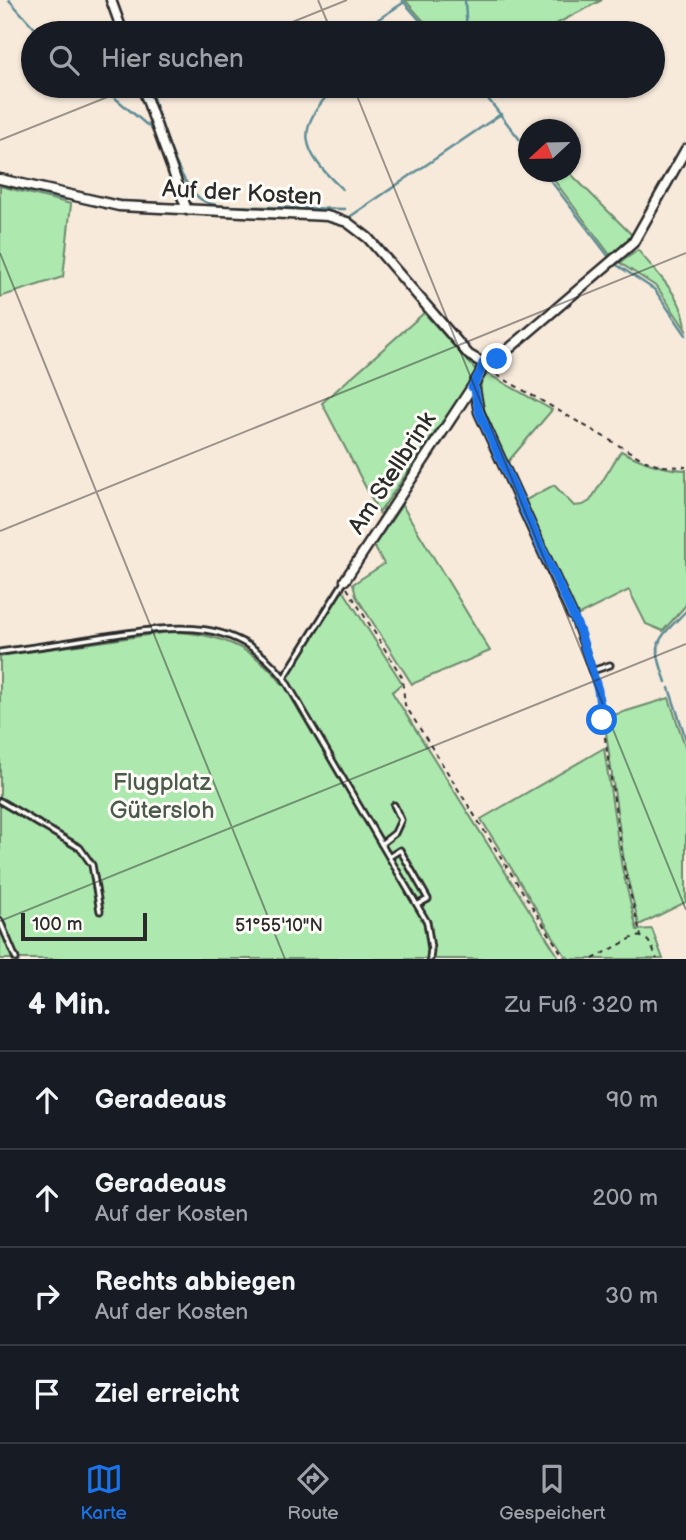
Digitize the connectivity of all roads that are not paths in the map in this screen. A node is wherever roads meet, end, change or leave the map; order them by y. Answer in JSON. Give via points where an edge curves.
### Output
{"nodes":[{"id":1,"x":111,"y":0,"type":"edge"},
{"id":2,"x":119,"y":21,"type":"edge"},
{"id":3,"x":146,"y":98,"type":"edge"},
{"id":4,"x":686,"y":149,"type":"edge"},
{"id":5,"x":0,"y":179,"type":"edge"},
{"id":6,"x":187,"y":209,"type":"junction"},
{"id":7,"x":483,"y":363,"type":"junction"},
{"id":8,"x":472,"y":387,"type":"junction"},
{"id":9,"x":345,"y":580,"type":"joint"},
{"id":10,"x":572,"y":615,"type":"joint"},
{"id":11,"x":0,"y":652,"type":"edge"},
{"id":12,"x":610,"y":665,"type":"dead end"},
{"id":13,"x":285,"y":678,"type":"junction"},
{"id":14,"x":0,"y":801,"type":"edge"},
{"id":15,"x":394,"y":805,"type":"dead end"},
{"id":16,"x":381,"y":844,"type":"junction"},
{"id":17,"x":388,"y":857,"type":"junction"},
{"id":18,"x":417,"y":905,"type":"junction"},
{"id":19,"x":100,"y":911,"type":"dead end"},
{"id":20,"x":0,"y":921,"type":"edge"},
{"id":21,"x":16,"y":959,"type":"edge"},
{"id":22,"x":429,"y":959,"type":"edge"}],
"edges":[{"from":1,"to":2,"type":"street"},
{"from":3,"to":6,"type":"street"},
{"from":4,"to":7,"type":"street","via":[[633,243],[497,359]]},
{"from":5,"to":6,"type":"street","name":"Auf der Kosten","via":[[119,206]]},
{"from":6,"to":7,"type":"street","name":"Auf der Kosten","via":[[327,216],[347,222],[368,238],[469,355]]},
{"from":7,"to":8,"type":"street"},
{"from":8,"to":9,"type":"street","name":"Am Stellbrink"},
{"from":8,"to":10,"type":"street","via":[[479,412]]},
{"from":9,"to":13,"type":"lane"},
{"from":10,"to":12,"type":"lane","via":[[592,671]]},
{"from":11,"to":13,"type":"lane","via":[[192,627],[221,633],[253,648]]},
{"from":13,"to":16,"type":"lane"},
{"from":14,"to":19,"type":"lane","via":[[80,848],[92,864]]},
{"from":15,"to":16,"type":"lane","via":[[401,820]]},
{"from":16,"to":17,"type":"lane"},
{"from":17,"to":18,"type":"lane"},
{"from":17,"to":18,"type":"lane","via":[[400,850],[428,899]]},
{"from":18,"to":22,"type":"lane","via":[[427,922]]},
{"from":20,"to":21,"type":"lane"}]}
